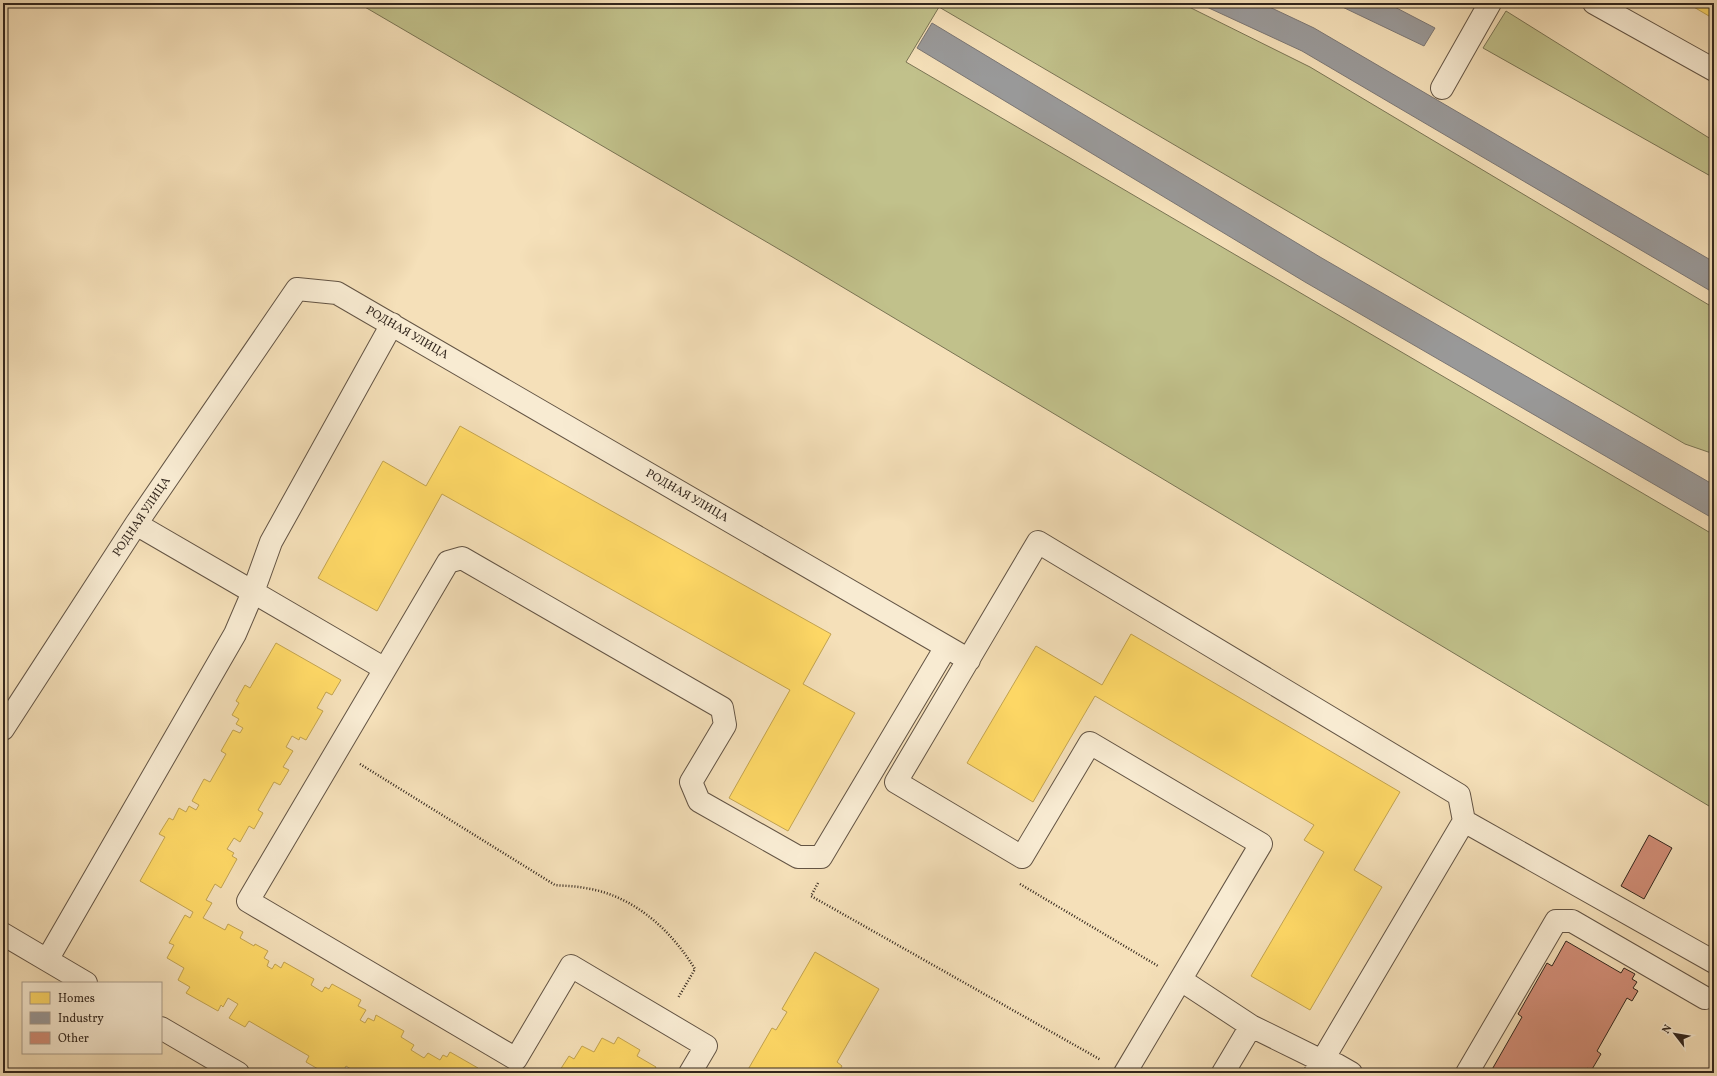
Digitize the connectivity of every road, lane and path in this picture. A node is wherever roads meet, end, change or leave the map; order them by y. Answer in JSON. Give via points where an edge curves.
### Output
{"nodes":[{"id":1,"x":1490,"y":3,"type":"edge"},
{"id":2,"x":1594,"y":3,"type":"edge"},
{"id":3,"x":1714,"y":70,"type":"edge"},
{"id":4,"x":1442,"y":88,"type":"dead end"},
{"id":5,"x":392,"y":324,"type":"junction"},
{"id":6,"x":136,"y":524,"type":"junction"},
{"id":7,"x":253,"y":592,"type":"junction"},
{"id":8,"x":946,"y":647,"type":"junction"},
{"id":9,"x":969,"y":660,"type":"junction"},
{"id":10,"x":385,"y":669,"type":"junction"},
{"id":11,"x":3,"y":729,"type":"edge"},
{"id":12,"x":337,"y":750,"type":"junction"},
{"id":13,"x":1464,"y":821,"type":"junction"},
{"id":14,"x":818,"y":882,"type":"dead end"},
{"id":15,"x":1018,"y":882,"type":"dead end"},
{"id":16,"x":3,"y":934,"type":"edge"},
{"id":17,"x":46,"y":960,"type":"junction"},
{"id":18,"x":1714,"y":962,"type":"edge"},
{"id":19,"x":1181,"y":980,"type":"junction"},
{"id":20,"x":84,"y":982,"type":"edge"},
{"id":21,"x":1705,"y":998,"type":"dead end"},
{"id":22,"x":665,"y":1022,"type":"junction"},
{"id":23,"x":1251,"y":1026,"type":"junction"},
{"id":24,"x":162,"y":1029,"type":"edge"},
{"id":25,"x":1104,"y":1061,"type":"dead end"},
{"id":26,"x":1318,"y":1067,"type":"edge"},
{"id":27,"x":238,"y":1073,"type":"edge"},
{"id":28,"x":690,"y":1073,"type":"edge"},
{"id":29,"x":1125,"y":1073,"type":"edge"},
{"id":30,"x":1223,"y":1073,"type":"edge"},
{"id":31,"x":1351,"y":1073,"type":"edge"},
{"id":32,"x":1467,"y":1073,"type":"edge"}],
"edges":[{"from":1,"to":4,"type":"street"},
{"from":2,"to":3,"type":"street"},
{"from":5,"to":6,"type":"street","name":"РОДНАЯ УЛИЦА","via":[[337,293],[297,289]]},
{"from":5,"to":7,"type":"street","via":[[271,542]]},
{"from":5,"to":8,"type":"street","name":"РОДНАЯ УЛИЦА"},
{"from":6,"to":7,"type":"street"},
{"from":6,"to":11,"type":"street","name":"РОДНАЯ УЛИЦА"},
{"from":7,"to":10,"type":"street"},
{"from":7,"to":17,"type":"street","via":[[235,634]]},
{"from":8,"to":9,"type":"street","name":"РОДНАЯ УЛИЦА"},
{"from":8,"to":10,"type":"street","via":[[821,857],[798,857],[700,801],[691,782],[725,725],[722,708],[462,558],[448,562]]},
{"from":9,"to":13,"type":"street","via":[[1038,542],[1459,795]]},
{"from":9,"to":19,"type":"street","via":[[896,782],[1022,857],[1090,743],[1261,844]]},
{"from":10,"to":12,"type":"street"},
{"from":12,"to":22,"type":"path","via":[[555,885],[586,888],[613,896],[639,908],[670,934],[695,969]]},
{"from":12,"to":22,"type":"street","via":[[248,901],[516,1059],[571,966]]},
{"from":13,"to":18,"type":"street"},
{"from":13,"to":26,"type":"street"},
{"from":14,"to":25,"type":"path","via":[[811,896]]},
{"from":15,"to":19,"type":"path"},
{"from":16,"to":17,"type":"street"},
{"from":17,"to":20,"type":"street"},
{"from":19,"to":23,"type":"street"},
{"from":19,"to":29,"type":"street"},
{"from":21,"to":32,"type":"street","via":[[1572,921],[1556,921]]},
{"from":22,"to":28,"type":"street","via":[[706,1046]]},
{"from":23,"to":26,"type":"street"},
{"from":23,"to":30,"type":"street"},
{"from":24,"to":27,"type":"street"},
{"from":26,"to":31,"type":"street","via":[[1337,1065]]}]}
